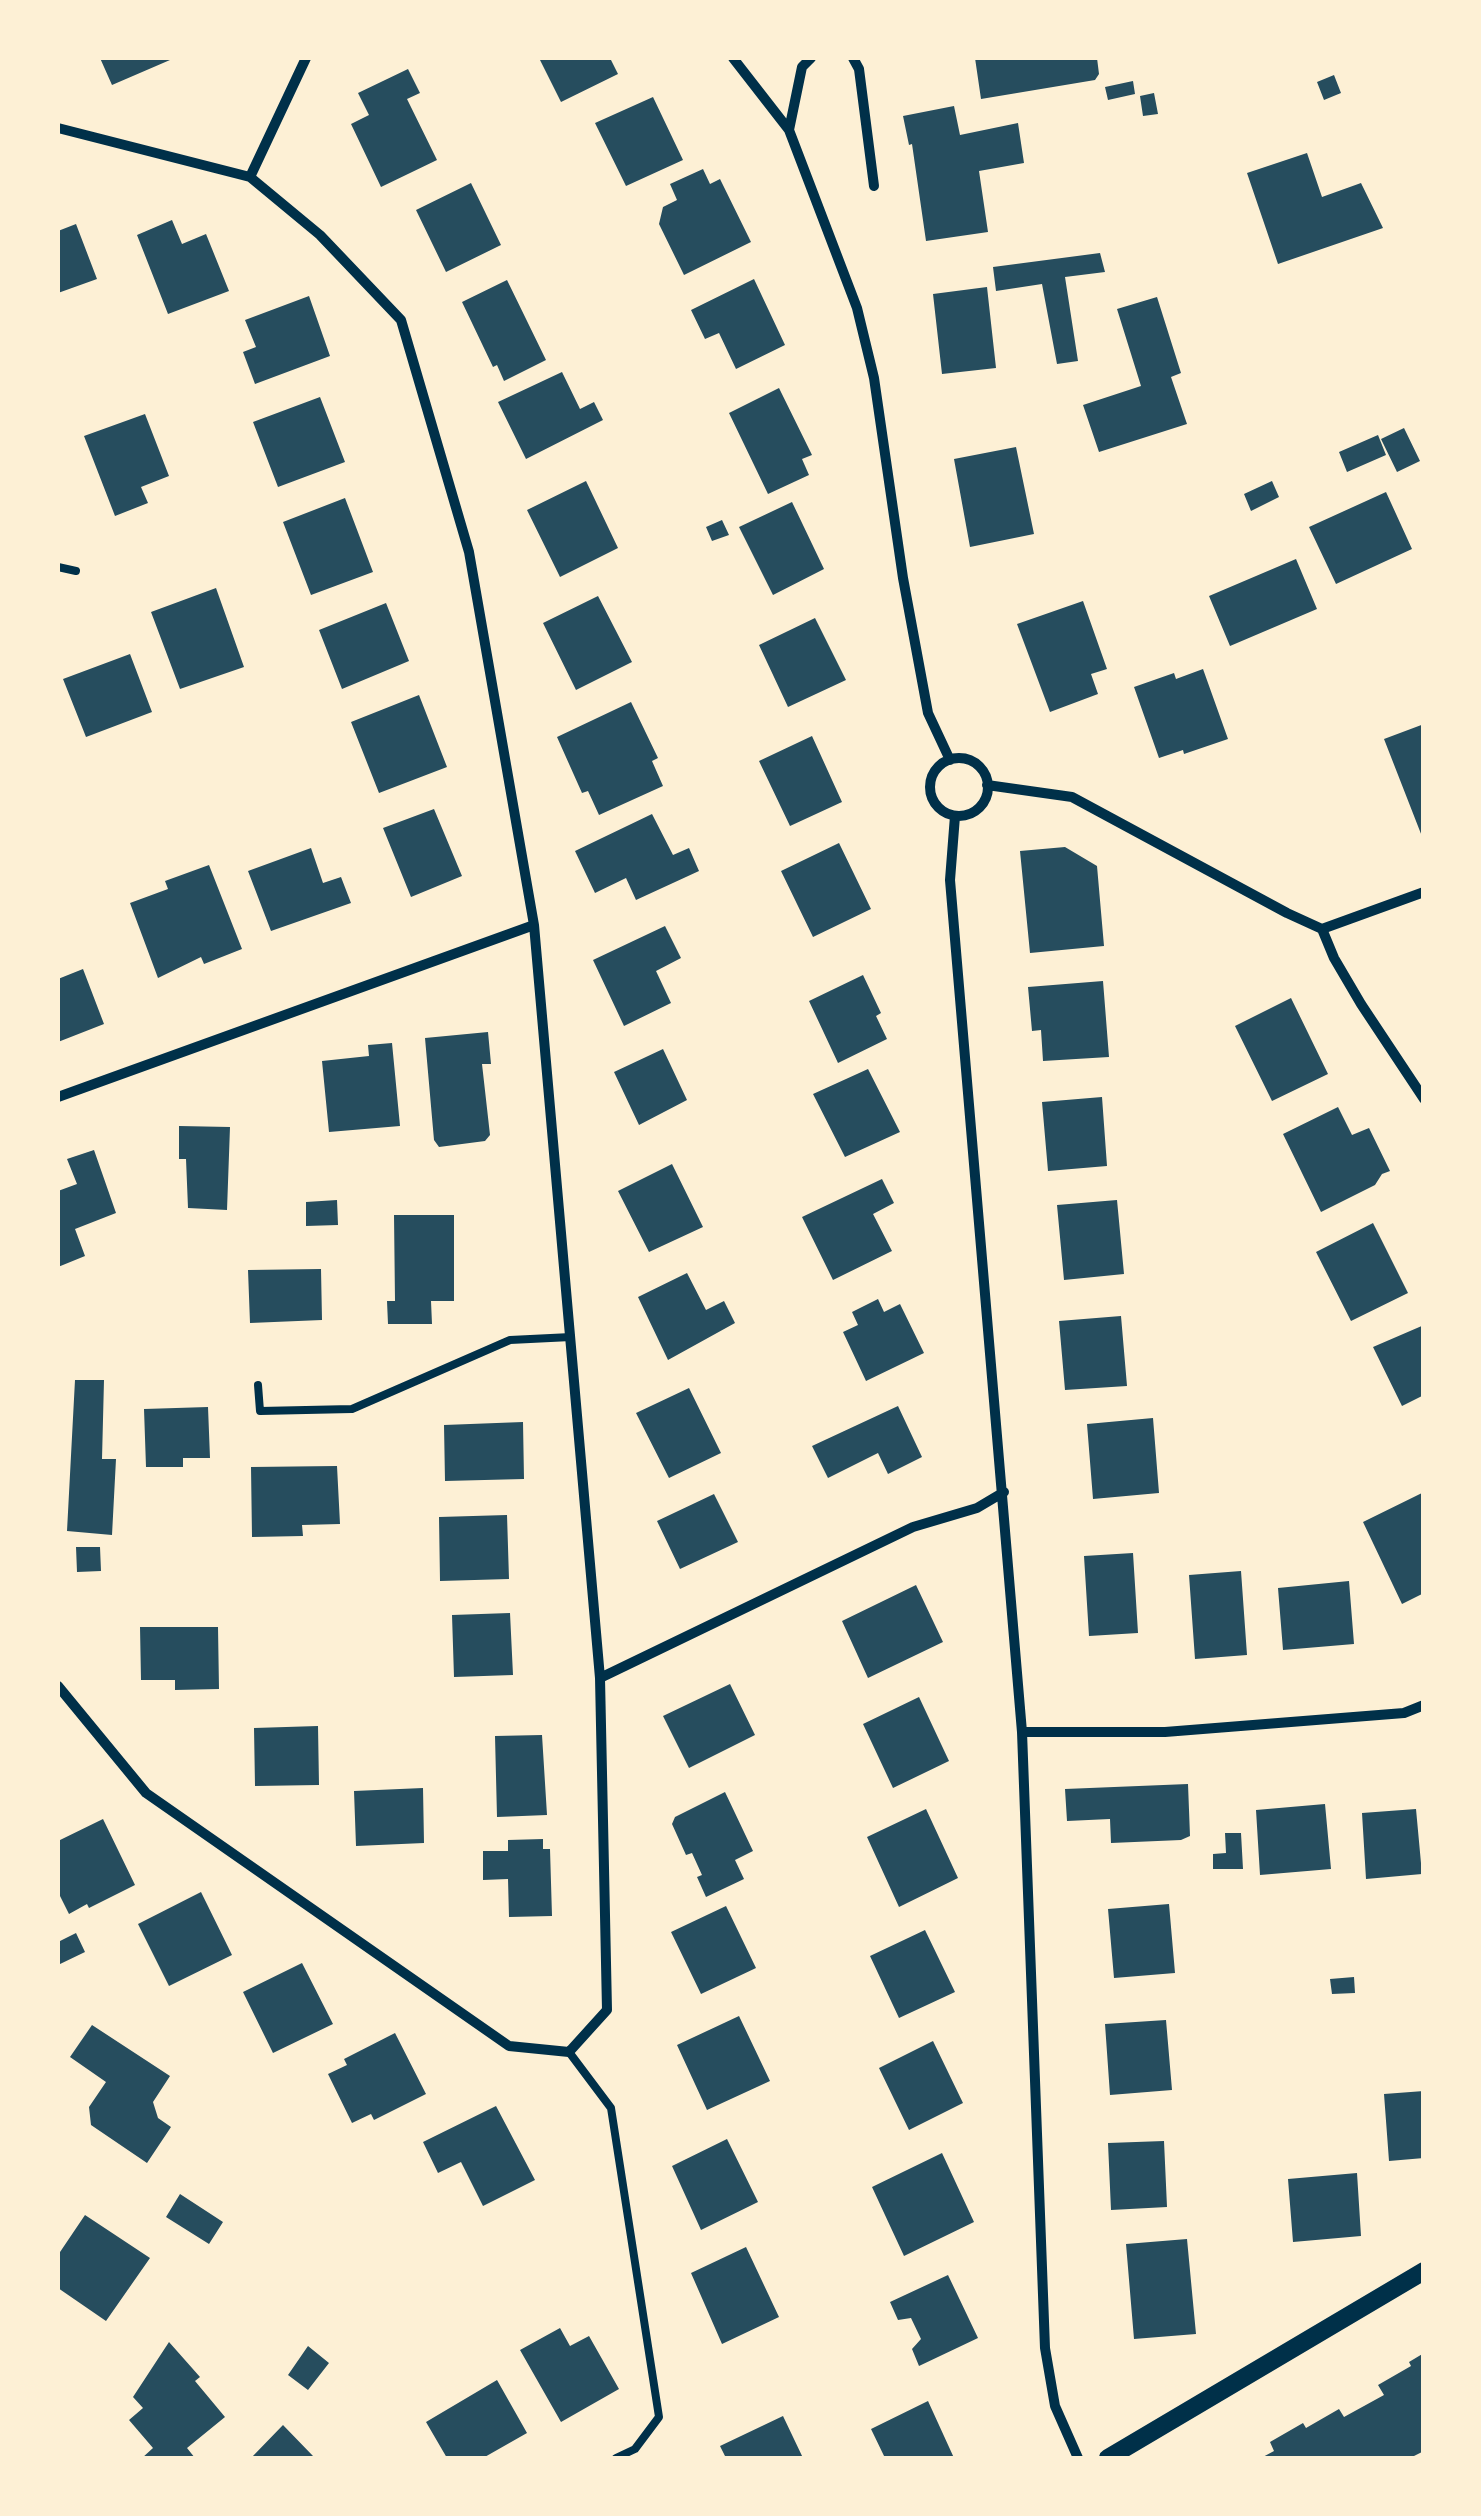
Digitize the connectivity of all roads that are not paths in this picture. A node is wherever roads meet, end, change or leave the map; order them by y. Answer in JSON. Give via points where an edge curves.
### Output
{"nodes":[{"id":1,"x":306,"y":58,"type":"edge"},
{"id":2,"x":732,"y":58,"type":"edge"},
{"id":3,"x":811,"y":58,"type":"edge"},
{"id":4,"x":853,"y":58,"type":"edge"},
{"id":5,"x":58,"y":128,"type":"edge"},
{"id":6,"x":789,"y":130,"type":"junction"},
{"id":7,"x":250,"y":177,"type":"junction"},
{"id":8,"x":874,"y":186,"type":"dead end"},
{"id":9,"x":58,"y":566,"type":"edge"},
{"id":10,"x":76,"y":571,"type":"dead end"},
{"id":11,"x":950,"y":760,"type":"junction"},
{"id":12,"x":987,"y":784,"type":"junction"},
{"id":13,"x":955,"y":816,"type":"junction"},
{"id":14,"x":1424,"y":892,"type":"edge"},
{"id":15,"x":534,"y":926,"type":"junction"},
{"id":16,"x":1322,"y":929,"type":"junction"},
{"id":17,"x":58,"y":1097,"type":"edge"},
{"id":18,"x":1424,"y":1099,"type":"edge"},
{"id":19,"x":571,"y":1337,"type":"junction"},
{"id":20,"x":258,"y":1386,"type":"dead end"},
{"id":21,"x":1004,"y":1492,"type":"junction"},
{"id":22,"x":600,"y":1678,"type":"junction"},
{"id":23,"x":58,"y":1686,"type":"edge"},
{"id":24,"x":1424,"y":1705,"type":"edge"},
{"id":25,"x":1022,"y":1732,"type":"junction"},
{"id":26,"x":569,"y":2052,"type":"junction"},
{"id":27,"x":1424,"y":2271,"type":"edge"},
{"id":28,"x":616,"y":2458,"type":"edge"},
{"id":29,"x":1078,"y":2458,"type":"edge"},
{"id":30,"x":1108,"y":2458,"type":"edge"}],
"edges":[{"from":1,"to":7,"type":"street"},
{"from":2,"to":6,"type":"street"},
{"from":3,"to":6,"type":"street","via":[[802,67]]},
{"from":4,"to":8,"type":"street"},
{"from":5,"to":7,"type":"street"},
{"from":6,"to":11,"type":"street","via":[[861,326],[928,713]]},
{"from":7,"to":15,"type":"street","via":[[320,235],[401,320],[469,552]]},
{"from":9,"to":10,"type":"lane"},
{"from":11,"to":12,"type":"street","via":[[974,763]]},
{"from":11,"to":13,"type":"street","via":[[934,772],[930,790],[938,808]]},
{"from":12,"to":13,"type":"street","via":[[978,808]]},
{"from":12,"to":16,"type":"street","via":[[1072,797]]},
{"from":13,"to":21,"type":"street","via":[[950,880]]},
{"from":14,"to":16,"type":"street"},
{"from":15,"to":17,"type":"street"},
{"from":15,"to":19,"type":"street"},
{"from":16,"to":18,"type":"street","via":[[1360,1004]]},
{"from":19,"to":20,"type":"lane","via":[[510,1340],[352,1409],[260,1411]]},
{"from":19,"to":22,"type":"street"},
{"from":21,"to":22,"type":"street","via":[[977,1508],[913,1527]]},
{"from":21,"to":25,"type":"street"},
{"from":22,"to":26,"type":"street","via":[[607,2010]]},
{"from":23,"to":26,"type":"street","via":[[146,1793],[509,2046]]},
{"from":24,"to":25,"type":"street","via":[[1404,1714],[1164,1732]]},
{"from":25,"to":29,"type":"street","via":[[1045,2348],[1055,2406]]},
{"from":26,"to":28,"type":"lane","via":[[611,2108],[659,2416],[635,2449]]},
{"from":27,"to":30,"type":"street"}]}
